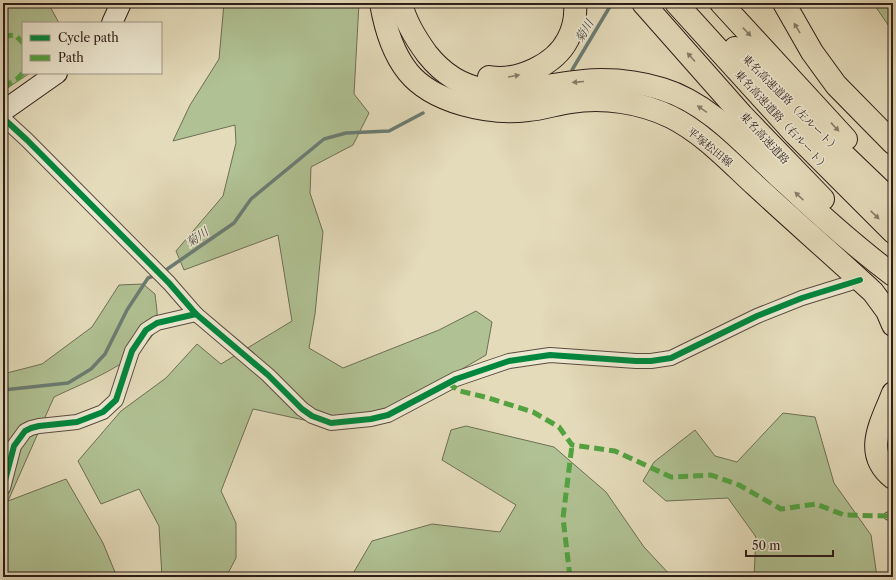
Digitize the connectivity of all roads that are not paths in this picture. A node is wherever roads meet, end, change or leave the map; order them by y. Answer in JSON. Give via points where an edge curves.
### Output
{"nodes":[{"id":1,"x":121,"y":3,"type":"edge"},
{"id":2,"x":381,"y":3,"type":"edge"},
{"id":3,"x":401,"y":3,"type":"edge"},
{"id":4,"x":414,"y":3,"type":"edge"},
{"id":5,"x":575,"y":3,"type":"edge"},
{"id":6,"x":643,"y":3,"type":"edge"},
{"id":7,"x":676,"y":3,"type":"edge"},
{"id":8,"x":691,"y":3,"type":"edge"},
{"id":9,"x":721,"y":3,"type":"edge"},
{"id":10,"x":784,"y":3,"type":"edge"},
{"id":11,"x":801,"y":3,"type":"edge"},
{"id":12,"x":112,"y":22,"type":"edge"},
{"id":13,"x":56,"y":74,"type":"edge"},
{"id":14,"x":3,"y":111,"type":"edge"},
{"id":15,"x":3,"y":118,"type":"edge"},
{"id":16,"x":893,"y":124,"type":"edge"},
{"id":17,"x":893,"y":143,"type":"edge"},
{"id":18,"x":893,"y":187,"type":"edge"},
{"id":19,"x":893,"y":202,"type":"edge"},
{"id":20,"x":893,"y":232,"type":"edge"},
{"id":21,"x":893,"y":267,"type":"edge"},
{"id":22,"x":893,"y":275,"type":"edge"},
{"id":23,"x":860,"y":280,"type":"junction"},
{"id":24,"x":196,"y":314,"type":"junction"},
{"id":25,"x":893,"y":325,"type":"edge"},
{"id":26,"x":893,"y":393,"type":"edge"},
{"id":27,"x":893,"y":478,"type":"edge"},
{"id":28,"x":3,"y":488,"type":"edge"}],
"edges":[{"from":1,"to":12,"type":"main road"},
{"from":2,"to":23,"type":"main road","name":"平塚松田線","via":[[392,45],[408,72],[435,94],[466,106],[494,112],[604,100],[636,105],[671,117],[704,139]]},
{"from":22,"to":3,"type":"main road","one_way":true,"via":[[833,227],[739,139],[693,103],[664,89],[633,82],[602,80],[516,91],[490,91],[461,83],[439,69],[415,39]]},
{"from":4,"to":5,"type":"main road","one_way":true,"via":[[426,33],[446,59],[466,71],[491,78],[533,71],[552,58],[568,40],[576,15]]},
{"from":21,"to":6,"type":"main road","name":"東名高速道路","one_way":true,"via":[[784,159]]},
{"from":7,"to":20,"type":"main road","name":"東名高速道路（右ルート）","one_way":true,"via":[[790,129]]},
{"from":8,"to":19,"type":"main road","name":"東名高速道路（左ルート）"},
{"from":9,"to":18,"type":"main road","one_way":true},
{"from":17,"to":10,"type":"main road","one_way":true,"via":[[836,85],[812,52]]},
{"from":11,"to":16,"type":"main road","via":[[824,46],[873,105]]},
{"from":13,"to":14,"type":"main road"},
{"from":15,"to":24,"type":"street","via":[[164,278]]},
{"from":23,"to":24,"type":"street","via":[[802,298],[757,316],[671,358],[636,362],[550,355],[509,361],[456,379],[388,415],[341,423],[321,420],[302,409],[268,375]]},
{"from":23,"to":25,"type":"main road","name":"平塚松田線","via":[[884,306]]},
{"from":24,"to":28,"type":"street","via":[[157,323],[146,330],[132,351],[116,400],[103,412],[77,422],[39,426],[25,431],[14,446]]},
{"from":26,"to":27,"type":"main road","via":[[875,447],[877,459]]}]}
